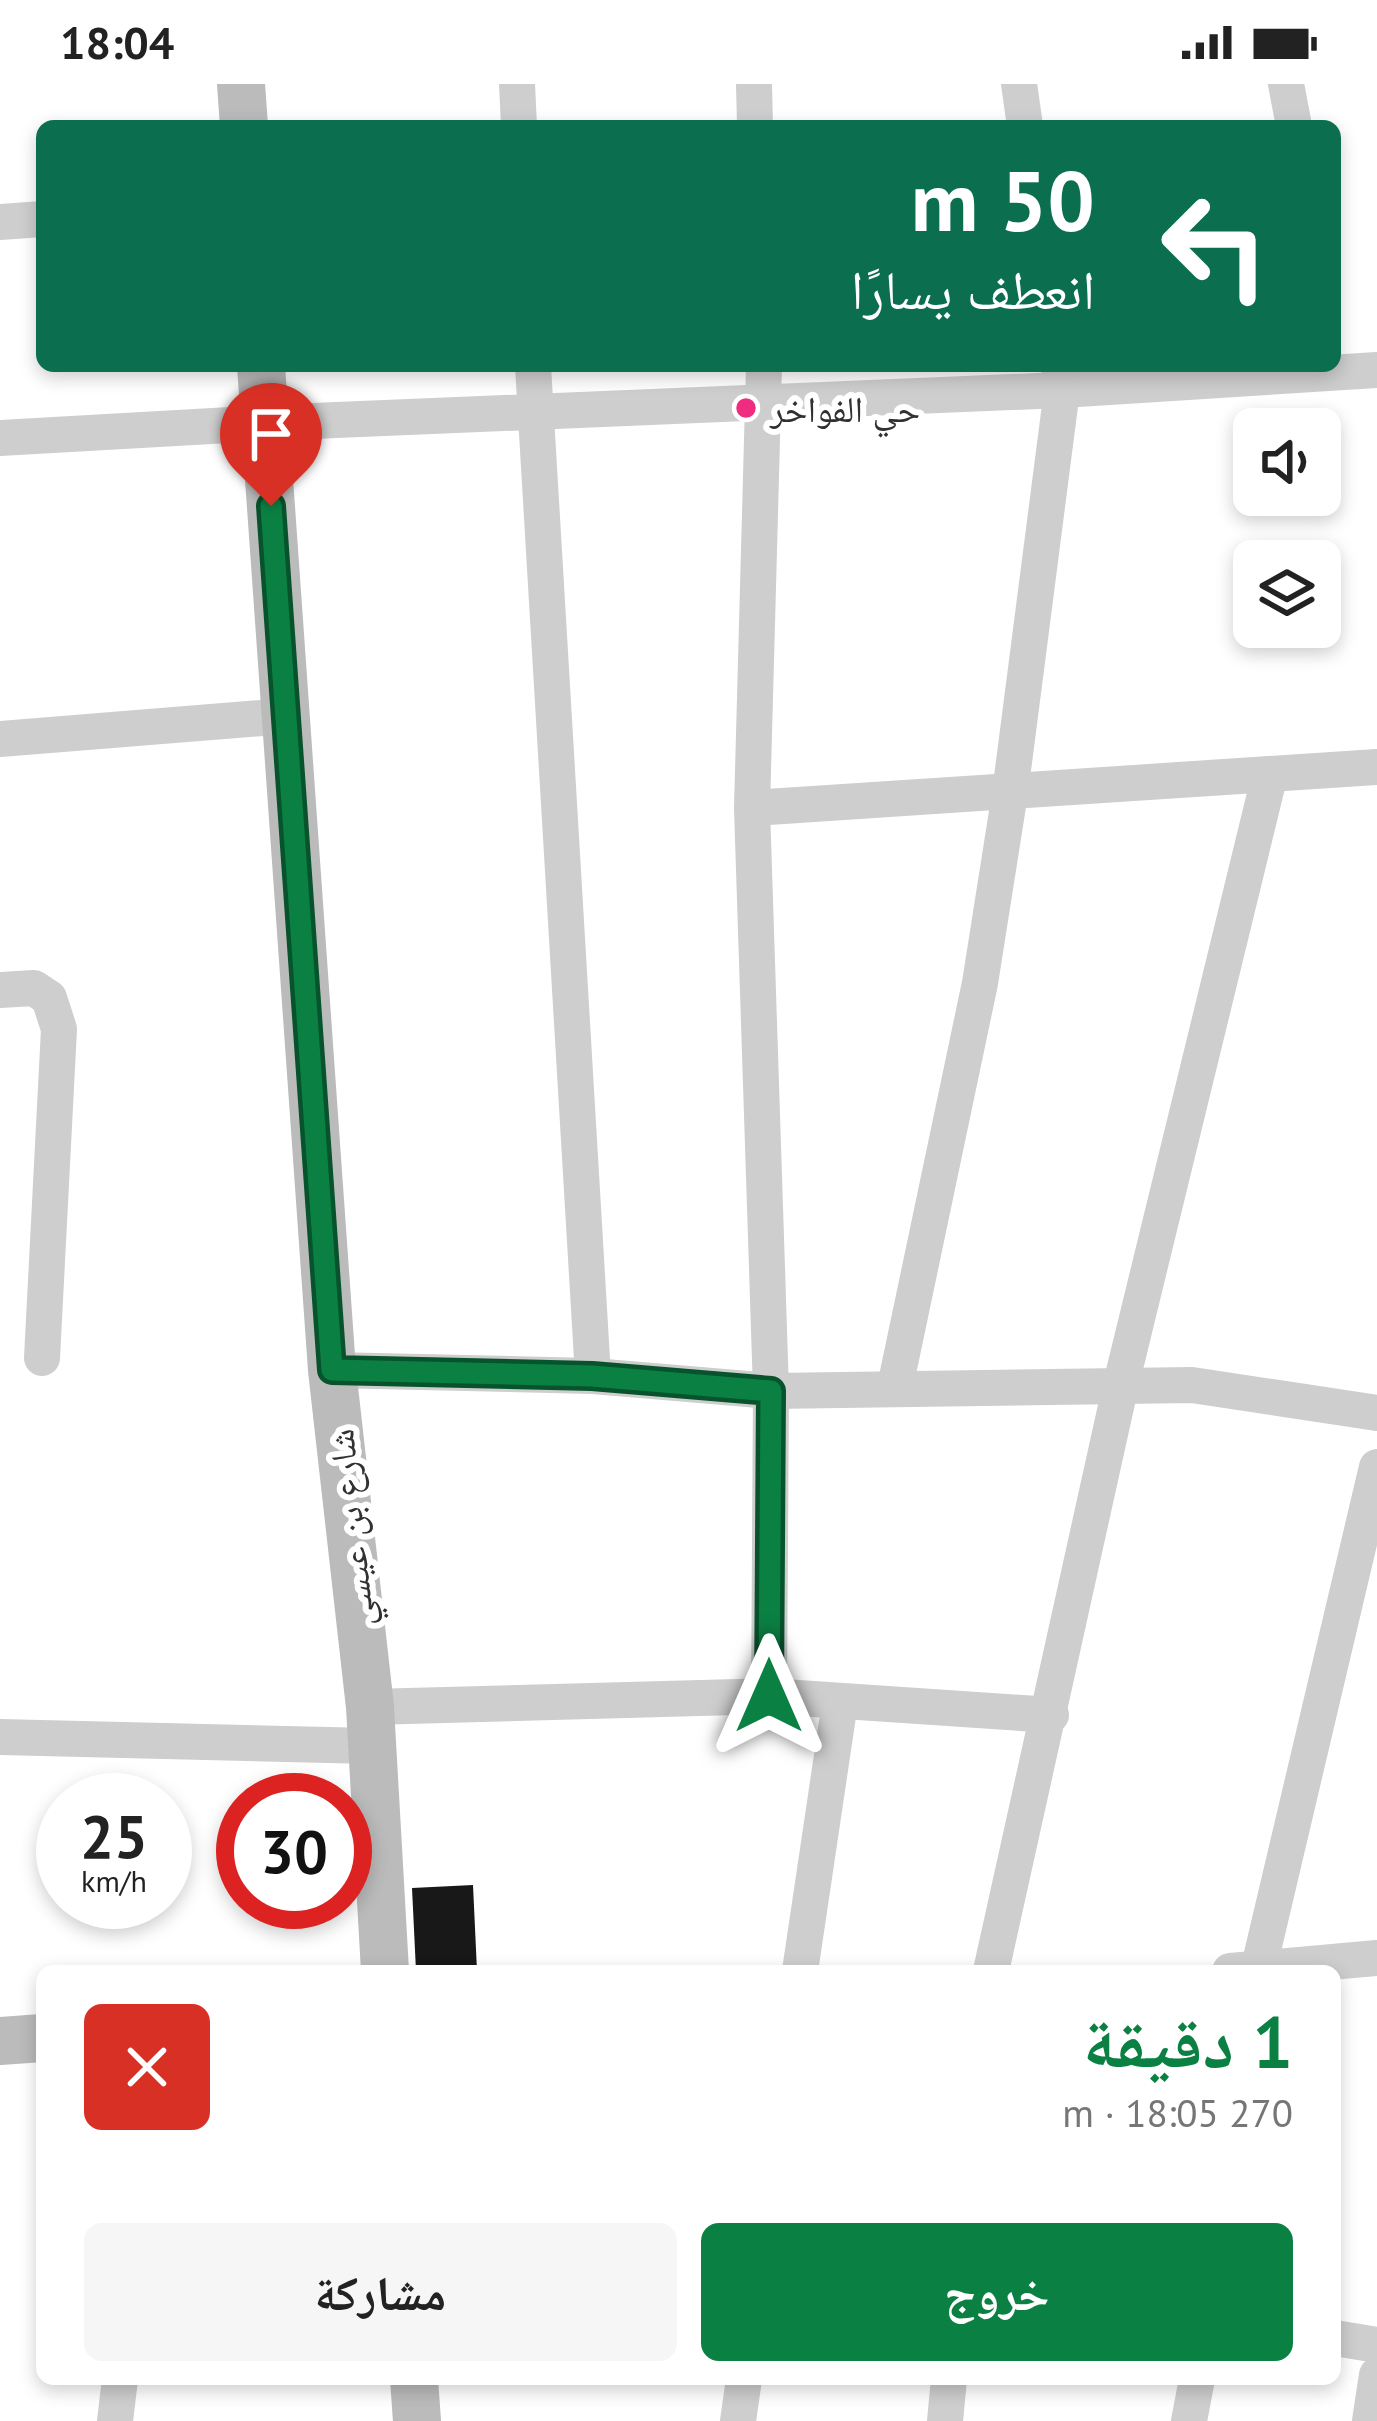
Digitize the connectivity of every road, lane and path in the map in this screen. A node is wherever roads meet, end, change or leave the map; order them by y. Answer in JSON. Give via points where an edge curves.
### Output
{"nodes":[{"id":1,"x":241,"y":84,"type":"edge"},
{"id":2,"x":517,"y":84,"type":"edge"},
{"id":3,"x":754,"y":84,"type":"edge"},
{"id":4,"x":1019,"y":84,"type":"edge"},
{"id":5,"x":1286,"y":84,"type":"edge"},
{"id":6,"x":244,"y":120,"type":"edge"},
{"id":7,"x":519,"y":120,"type":"edge"},
{"id":8,"x":755,"y":120,"type":"edge"},
{"id":9,"x":1024,"y":120,"type":"edge"},
{"id":10,"x":1293,"y":120,"type":"edge"},
{"id":11,"x":36,"y":219,"type":"edge"},
{"id":12,"x":0,"y":222,"type":"edge"},
{"id":13,"x":1341,"y":367,"type":"edge"},
{"id":14,"x":1377,"y":370,"type":"edge"},
{"id":15,"x":261,"y":372,"type":"edge"},
{"id":16,"x":533,"y":372,"type":"edge"},
{"id":17,"x":1211,"y":372,"type":"edge"},
{"id":18,"x":1061,"y":378,"type":"edge"},
{"id":19,"x":764,"y":384,"type":"edge"},
{"id":20,"x":536,"y":411,"type":"junction"},
{"id":21,"x":265,"y":423,"type":"junction"},
{"id":22,"x":0,"y":438,"type":"edge"},
{"id":23,"x":286,"y":716,"type":"junction"},
{"id":24,"x":0,"y":739,"type":"edge"},
{"id":25,"x":1377,"y":767,"type":"edge"},
{"id":26,"x":1270,"y":774,"type":"junction"},
{"id":27,"x":1010,"y":793,"type":"junction"},
{"id":28,"x":752,"y":808,"type":"junction"},
{"id":29,"x":0,"y":990,"type":"edge"},
{"id":30,"x":42,"y":1358,"type":"dead end"},
{"id":31,"x":332,"y":1370,"type":"junction"},
{"id":32,"x":592,"y":1376,"type":"junction"},
{"id":33,"x":1121,"y":1384,"type":"junction"},
{"id":34,"x":896,"y":1387,"type":"junction"},
{"id":35,"x":771,"y":1391,"type":"junction"},
{"id":36,"x":1377,"y":1413,"type":"edge"},
{"id":37,"x":1377,"y":1467,"type":"edge"},
{"id":38,"x":769,"y":1696,"type":"junction"},
{"id":39,"x":840,"y":1702,"type":"junction"},
{"id":40,"x":1051,"y":1715,"type":"junction"},
{"id":41,"x":371,"y":1726,"type":"junction"},
{"id":42,"x":0,"y":1738,"type":"edge"},
{"id":43,"x":1377,"y":1958,"type":"edge"},
{"id":44,"x":385,"y":1965,"type":"edge"},
{"id":45,"x":801,"y":1965,"type":"edge"},
{"id":46,"x":993,"y":1965,"type":"edge"},
{"id":47,"x":1259,"y":1965,"type":"edge"},
{"id":48,"x":1308,"y":1965,"type":"edge"},
{"id":49,"x":36,"y":2038,"type":"edge"},
{"id":50,"x":0,"y":2041,"type":"edge"},
{"id":51,"x":1341,"y":2339,"type":"edge"},
{"id":52,"x":1377,"y":2344,"type":"edge"},
{"id":53,"x":1377,"y":2375,"type":"edge"},
{"id":54,"x":119,"y":2385,"type":"edge"},
{"id":55,"x":414,"y":2385,"type":"edge"},
{"id":56,"x":743,"y":2385,"type":"edge"},
{"id":57,"x":948,"y":2385,"type":"edge"},
{"id":58,"x":1196,"y":2385,"type":"edge"},
{"id":59,"x":115,"y":2421,"type":"edge"},
{"id":60,"x":417,"y":2421,"type":"edge"},
{"id":61,"x":738,"y":2421,"type":"edge"},
{"id":62,"x":945,"y":2421,"type":"edge"},
{"id":63,"x":1190,"y":2421,"type":"edge"},
{"id":64,"x":1370,"y":2421,"type":"edge"}],
"edges":[{"from":1,"to":6,"type":"street"},
{"from":2,"to":7,"type":"street"},
{"from":3,"to":8,"type":"street"},
{"from":4,"to":9,"type":"street"},
{"from":5,"to":10,"type":"street"},
{"from":11,"to":12,"type":"street"},
{"from":13,"to":14,"type":"street"},
{"from":15,"to":21,"type":"street","name":"شارع بن عيسي"},
{"from":16,"to":20,"type":"street"},
{"from":17,"to":18,"type":"street"},
{"from":18,"to":19,"type":"street"},
{"from":18,"to":27,"type":"street"},
{"from":19,"to":20,"type":"street"},
{"from":19,"to":28,"type":"street"},
{"from":20,"to":21,"type":"street"},
{"from":20,"to":32,"type":"street"},
{"from":21,"to":22,"type":"street"},
{"from":21,"to":23,"type":"street","name":"شارع بن عيسي"},
{"from":23,"to":24,"type":"street"},
{"from":23,"to":31,"type":"street","name":"شارع بن عيسي"},
{"from":25,"to":26,"type":"street"},
{"from":26,"to":27,"type":"street"},
{"from":26,"to":33,"type":"street"},
{"from":27,"to":28,"type":"street"},
{"from":27,"to":34,"type":"street","via":[[980,983]]},
{"from":28,"to":35,"type":"street"},
{"from":29,"to":30,"type":"street","via":[[34,988],[49,998],[59,1029]]},
{"from":31,"to":32,"type":"street"},
{"from":31,"to":41,"type":"street","name":"شارع بن عيسي"},
{"from":32,"to":35,"type":"street"},
{"from":33,"to":34,"type":"street"},
{"from":33,"to":36,"type":"street","via":[[1226,1387]]},
{"from":33,"to":40,"type":"street"},
{"from":34,"to":35,"type":"street"},
{"from":35,"to":38,"type":"street"},
{"from":37,"to":47,"type":"street"},
{"from":38,"to":39,"type":"street"},
{"from":38,"to":41,"type":"street"},
{"from":39,"to":40,"type":"street"},
{"from":39,"to":45,"type":"street"},
{"from":40,"to":46,"type":"street"},
{"from":41,"to":42,"type":"street"},
{"from":41,"to":44,"type":"street","name":"شارع بن عيسي"},
{"from":43,"to":48,"type":"street"},
{"from":49,"to":50,"type":"street"},
{"from":51,"to":52,"type":"street"},
{"from":53,"to":64,"type":"street"},
{"from":54,"to":59,"type":"street"},
{"from":55,"to":60,"type":"street"},
{"from":56,"to":61,"type":"street"},
{"from":57,"to":62,"type":"street"},
{"from":58,"to":63,"type":"street"}]}
